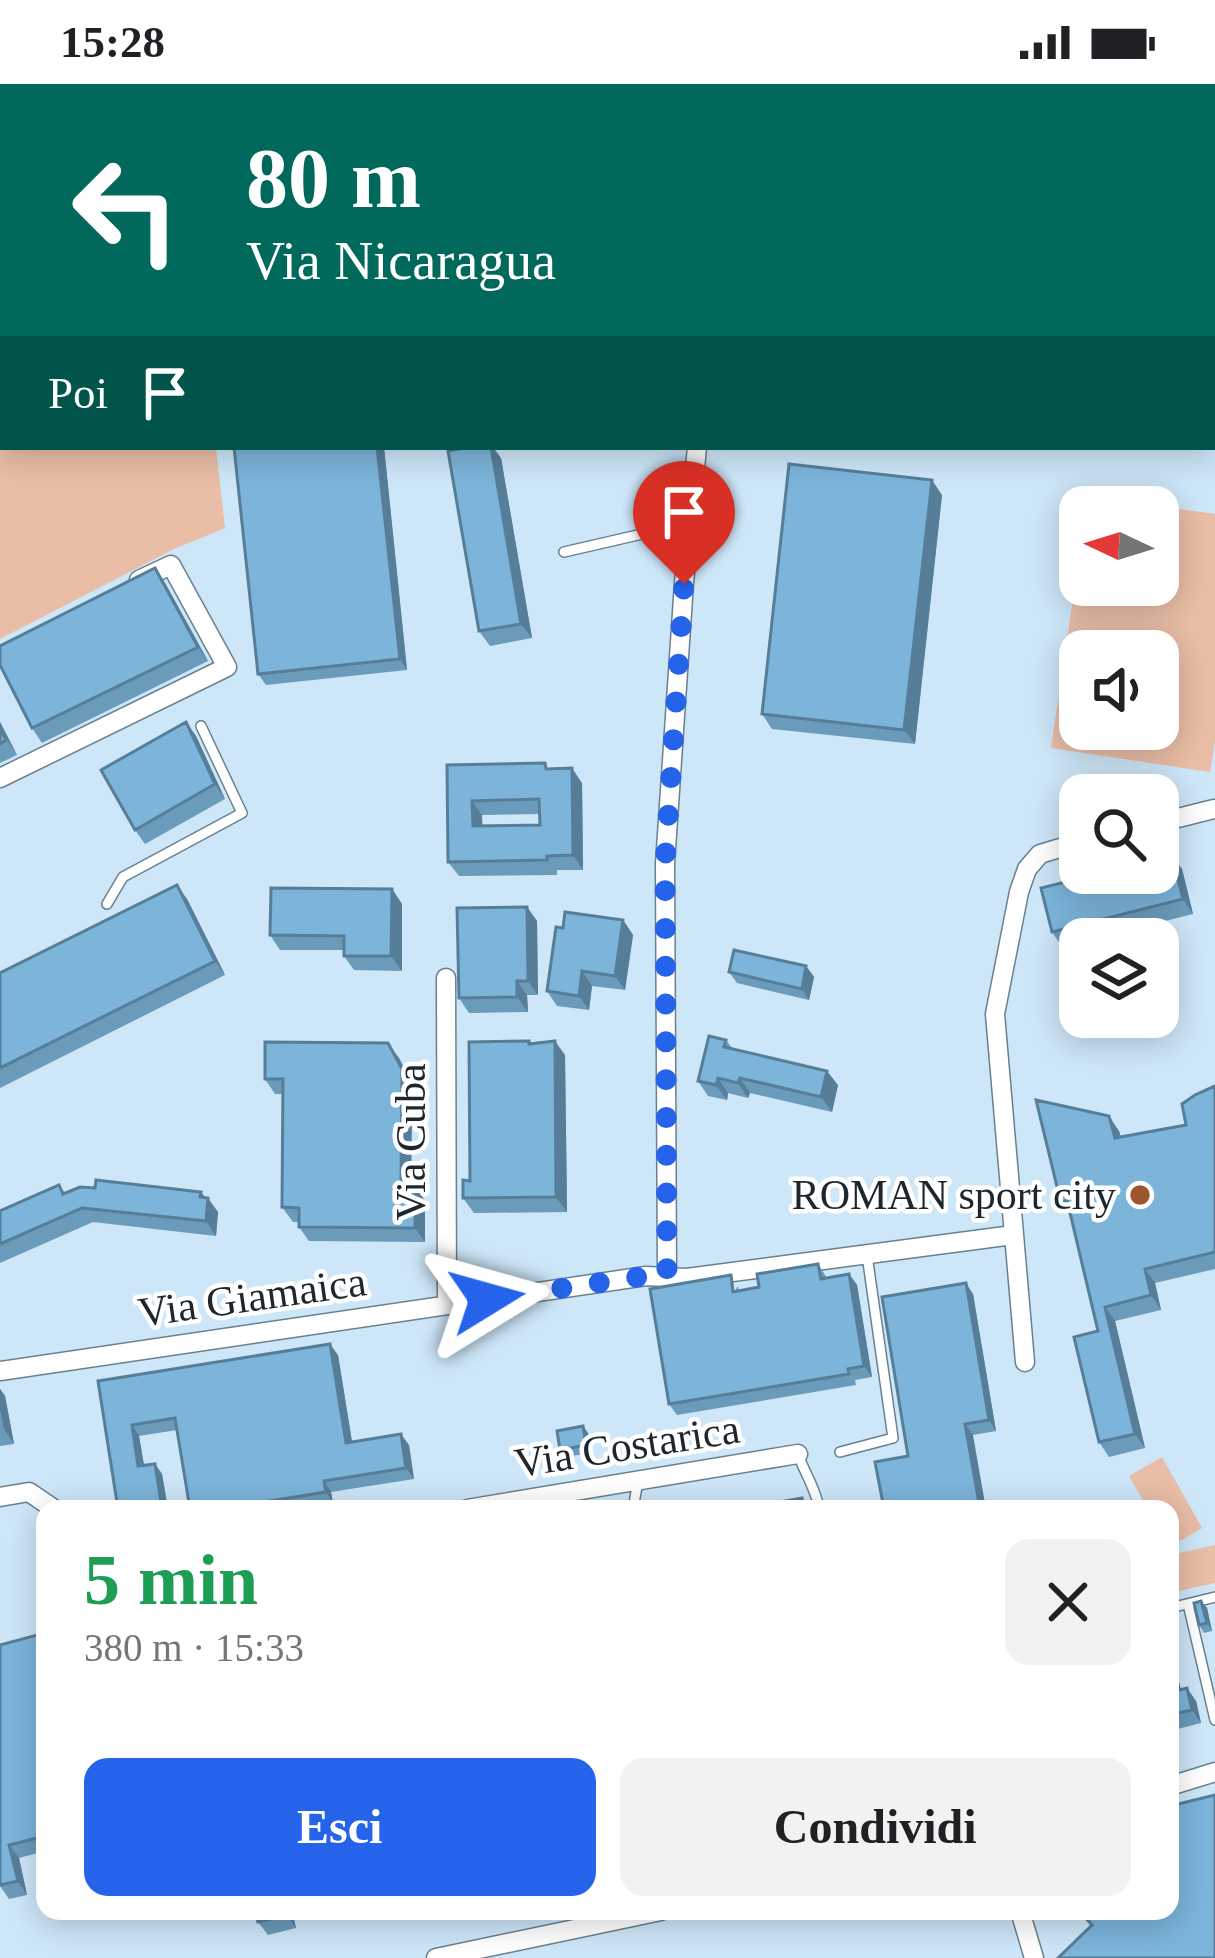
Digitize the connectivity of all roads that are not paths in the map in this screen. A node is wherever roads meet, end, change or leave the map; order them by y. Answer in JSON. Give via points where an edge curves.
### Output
{"nodes":[{"id":1,"x":697,"y":450,"type":"edge"},
{"id":2,"x":690,"y":523,"type":"junction"},
{"id":3,"x":564,"y":552,"type":"dead end"},
{"id":4,"x":128,"y":586,"type":"edge"},
{"id":5,"x":201,"y":726,"type":"dead end"},
{"id":6,"x":0,"y":778,"type":"edge"},
{"id":7,"x":1215,"y":786,"type":"edge"},
{"id":8,"x":1215,"y":810,"type":"edge"},
{"id":9,"x":1179,"y":818,"type":"edge"},
{"id":10,"x":1059,"y":848,"type":"edge"},
{"id":11,"x":107,"y":904,"type":"dead end"},
{"id":12,"x":446,"y":978,"type":"dead end"},
{"id":13,"x":1013,"y":1235,"type":"junction"},
{"id":14,"x":867,"y":1255,"type":"junction"},
{"id":15,"x":667,"y":1276,"type":"junction"},
{"id":16,"x":447,"y":1305,"type":"junction"},
{"id":17,"x":1025,"y":1362,"type":"dead end"},
{"id":18,"x":0,"y":1371,"type":"edge"},
{"id":19,"x":840,"y":1452,"type":"dead end"},
{"id":20,"x":798,"y":1454,"type":"joint"},
{"id":21,"x":638,"y":1481,"type":"junction"},
{"id":22,"x":0,"y":1497,"type":"edge"},
{"id":23,"x":41,"y":1500,"type":"edge"},
{"id":24,"x":522,"y":1500,"type":"edge"},
{"id":25,"x":635,"y":1500,"type":"edge"},
{"id":26,"x":818,"y":1500,"type":"edge"},
{"id":27,"x":1215,"y":1597,"type":"edge"},
{"id":28,"x":1188,"y":1604,"type":"junction"},
{"id":29,"x":1179,"y":1606,"type":"edge"},
{"id":30,"x":1215,"y":1720,"type":"edge"},
{"id":31,"x":1215,"y":1772,"type":"edge"},
{"id":32,"x":1179,"y":1783,"type":"edge"},
{"id":33,"x":618,"y":1920,"type":"edge"},
{"id":34,"x":1023,"y":1920,"type":"edge"},
{"id":35,"x":436,"y":1958,"type":"edge"},
{"id":36,"x":1034,"y":1958,"type":"edge"}],
"edges":[{"from":1,"to":2,"type":"street"},
{"from":2,"to":3,"type":"lane"},
{"from":2,"to":15,"type":"street","via":[[665,864]]},
{"from":4,"to":6,"type":"street","via":[[171,565],[227,667]]},
{"from":5,"to":11,"type":"lane","via":[[242,813],[123,877]]},
{"from":7,"to":8,"type":"street"},
{"from":8,"to":9,"type":"street"},
{"from":10,"to":13,"type":"street","via":[[1027,869],[995,1015]]},
{"from":12,"to":16,"type":"street","name":"Via Cuba"},
{"from":13,"to":14,"type":"street","name":"Via Giamaica"},
{"from":13,"to":17,"type":"street"},
{"from":14,"to":15,"type":"street","name":"Via Giamaica"},
{"from":14,"to":19,"type":"lane","via":[[893,1438]]},
{"from":15,"to":16,"type":"street","name":"Via Giamaica"},
{"from":16,"to":18,"type":"street","name":"Via Giamaica"},
{"from":20,"to":21,"type":"street","name":"Via Costarica"},
{"from":20,"to":26,"type":"lane"},
{"from":21,"to":24,"type":"street","name":"Via Costarica"},
{"from":21,"to":25,"type":"lane"},
{"from":22,"to":23,"type":"street","via":[[29,1492]]},
{"from":27,"to":28,"type":"lane"},
{"from":28,"to":29,"type":"lane"},
{"from":28,"to":30,"type":"lane"},
{"from":31,"to":32,"type":"street"},
{"from":33,"to":35,"type":"street"},
{"from":34,"to":36,"type":"street"}]}
